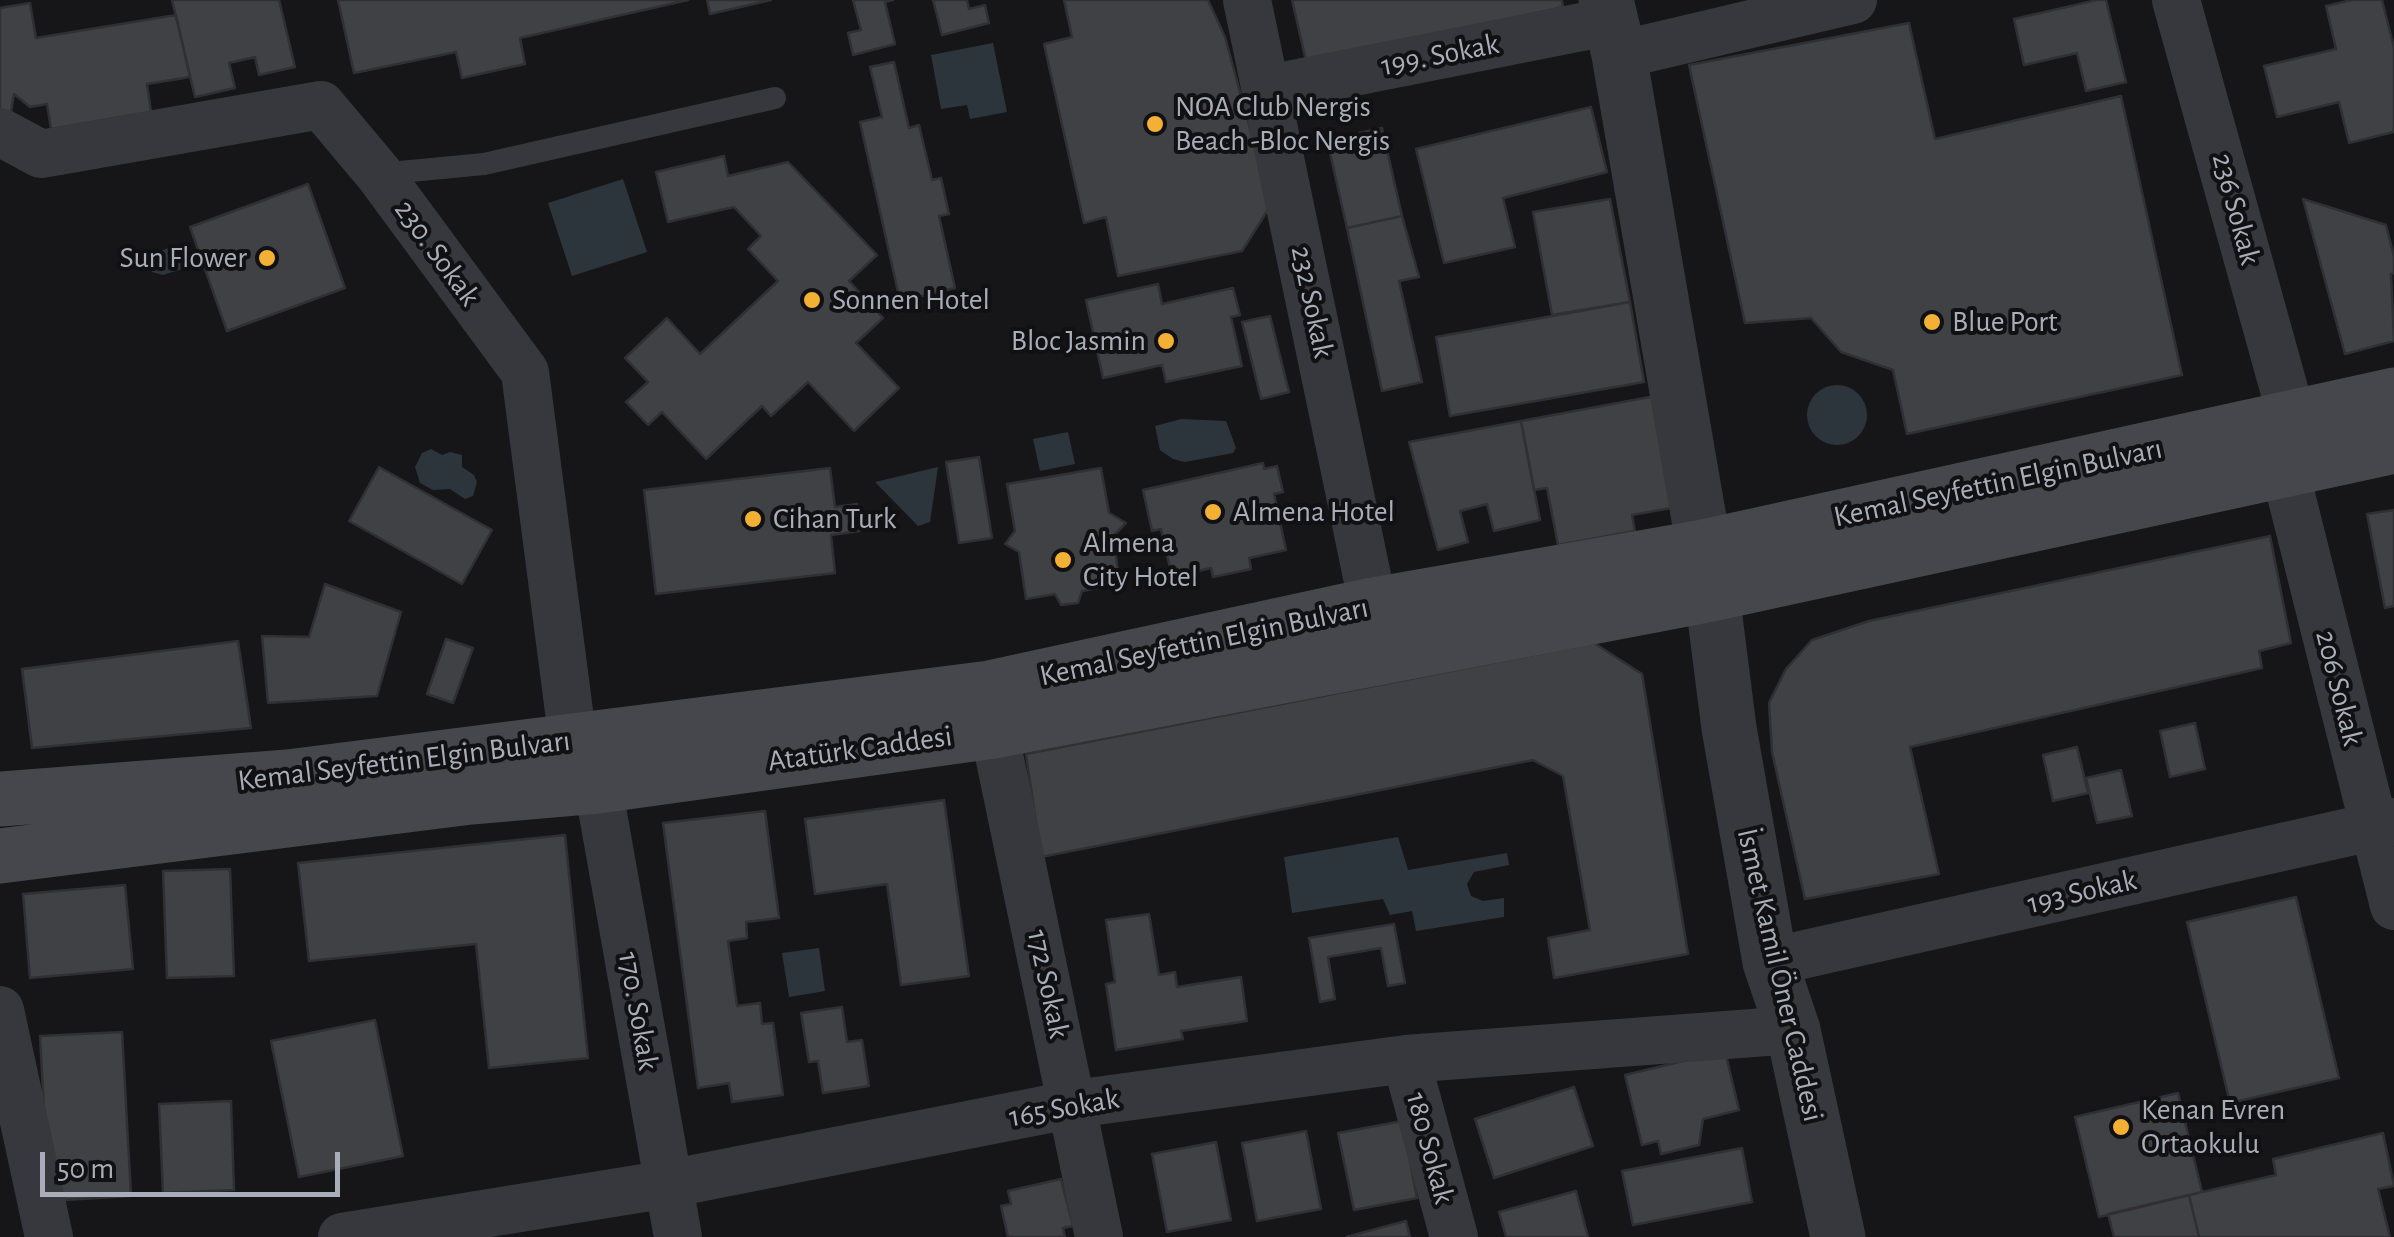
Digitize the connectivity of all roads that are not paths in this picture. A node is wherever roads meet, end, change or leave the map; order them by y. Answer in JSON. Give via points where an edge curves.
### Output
{"nodes":[{"id":1,"x":1247,"y":0,"type":"edge"},
{"id":2,"x":1854,"y":0,"type":"edge"},
{"id":3,"x":2176,"y":0,"type":"edge"},
{"id":4,"x":1612,"y":25,"type":"edge"},
{"id":5,"x":1268,"y":90,"type":"junction"},
{"id":6,"x":775,"y":98,"type":"dead end"},
{"id":7,"x":0,"y":132,"type":"edge"},
{"id":8,"x":379,"y":174,"type":"junction"},
{"id":9,"x":2394,"y":395,"type":"edge"},
{"id":10,"x":2292,"y":418,"type":"junction"},
{"id":11,"x":2394,"y":446,"type":"edge"},
{"id":12,"x":2285,"y":471,"type":"junction"},
{"id":13,"x":1708,"y":570,"type":"junction"},
{"id":14,"x":1373,"y":604,"type":"junction"},
{"id":15,"x":994,"y":731,"type":"junction"},
{"id":16,"x":585,"y":764,"type":"junction"},
{"id":17,"x":0,"y":799,"type":"edge"},
{"id":18,"x":2384,"y":825,"type":"edge"},
{"id":19,"x":0,"y":856,"type":"edge"},
{"id":20,"x":2394,"y":906,"type":"edge"},
{"id":21,"x":1770,"y":962,"type":"junction"},
{"id":22,"x":0,"y":1010,"type":"edge"},
{"id":23,"x":1793,"y":1030,"type":"junction"},
{"id":24,"x":1406,"y":1059,"type":"junction"},
{"id":25,"x":1074,"y":1104,"type":"junction"},
{"id":26,"x":668,"y":1184,"type":"junction"},
{"id":27,"x":49,"y":1237,"type":"edge"},
{"id":28,"x":342,"y":1237,"type":"edge"},
{"id":29,"x":678,"y":1237,"type":"edge"},
{"id":30,"x":1099,"y":1237,"type":"edge"},
{"id":31,"x":1454,"y":1237,"type":"edge"},
{"id":32,"x":1838,"y":1237,"type":"edge"}],
"edges":[{"from":1,"to":5,"type":"street","name":"232 Sokak"},
{"from":2,"to":4,"type":"street","name":"199. Sokak"},
{"from":3,"to":10,"type":"street","name":"236 Sokak"},
{"from":4,"to":5,"type":"street","name":"199. Sokak"},
{"from":4,"to":13,"type":"street","name":"İsmet Kamil Öner Caddesi"},
{"from":5,"to":14,"type":"street","name":"232 Sokak"},
{"from":6,"to":8,"type":"lane","via":[[484,164]]},
{"from":7,"to":8,"type":"street","name":"230. Sokak","via":[[42,154],[320,105]]},
{"from":8,"to":16,"type":"street","name":"230. Sokak","via":[[524,372]]},
{"from":9,"to":10,"type":"main road","name":"Kemal Seyfettin Elgin Bulvarı"},
{"from":10,"to":13,"type":"main road","name":"Kemal Seyfettin Elgin Bulvarı"},
{"from":11,"to":12,"type":"main road","name":"Kemal Seyfettin Elgin Bulvarı"},
{"from":12,"to":13,"type":"main road","name":"Kemal Seyfettin Elgin Bulvarı"},
{"from":12,"to":18,"type":"street","name":"206 Sokak"},
{"from":13,"to":14,"type":"main road","name":"Kemal Seyfettin Elgin Bulvarı"},
{"from":13,"to":15,"type":"main road","name":"Atatürk Caddesi"},
{"from":13,"to":21,"type":"street","name":"İsmet Kamil Öner Caddesi"},
{"from":14,"to":16,"type":"main road","name":"Kemal Seyfettin Elgin Bulvarı","via":[[990,688]]},
{"from":15,"to":16,"type":"main road","name":"Atatürk Caddesi"},
{"from":15,"to":25,"type":"street","name":"172 Sokak"},
{"from":16,"to":17,"type":"main road","name":"Kemal Seyfettin Elgin Bulvarı"},
{"from":16,"to":19,"type":"main road","name":"Atatürk Caddesi","via":[[471,797]]},
{"from":16,"to":26,"type":"street","name":"170. Sokak"},
{"from":18,"to":20,"type":"street","name":"206 Sokak"},
{"from":18,"to":21,"type":"street","name":"193 Sokak"},
{"from":21,"to":23,"type":"street","name":"İsmet Kamil Öner Caddesi"},
{"from":22,"to":27,"type":"street"},
{"from":23,"to":24,"type":"street","name":"165 Sokak"},
{"from":23,"to":32,"type":"street","name":"İsmet Kamil Öner Caddesi"},
{"from":24,"to":25,"type":"street","name":"165 Sokak"},
{"from":24,"to":31,"type":"street","name":"180 Sokak"},
{"from":25,"to":26,"type":"street","name":"165 Sokak"},
{"from":25,"to":30,"type":"street","name":"172 Sokak"},
{"from":26,"to":28,"type":"street","name":"165 Sokak"},
{"from":26,"to":29,"type":"street","name":"170. Sokak"}]}
